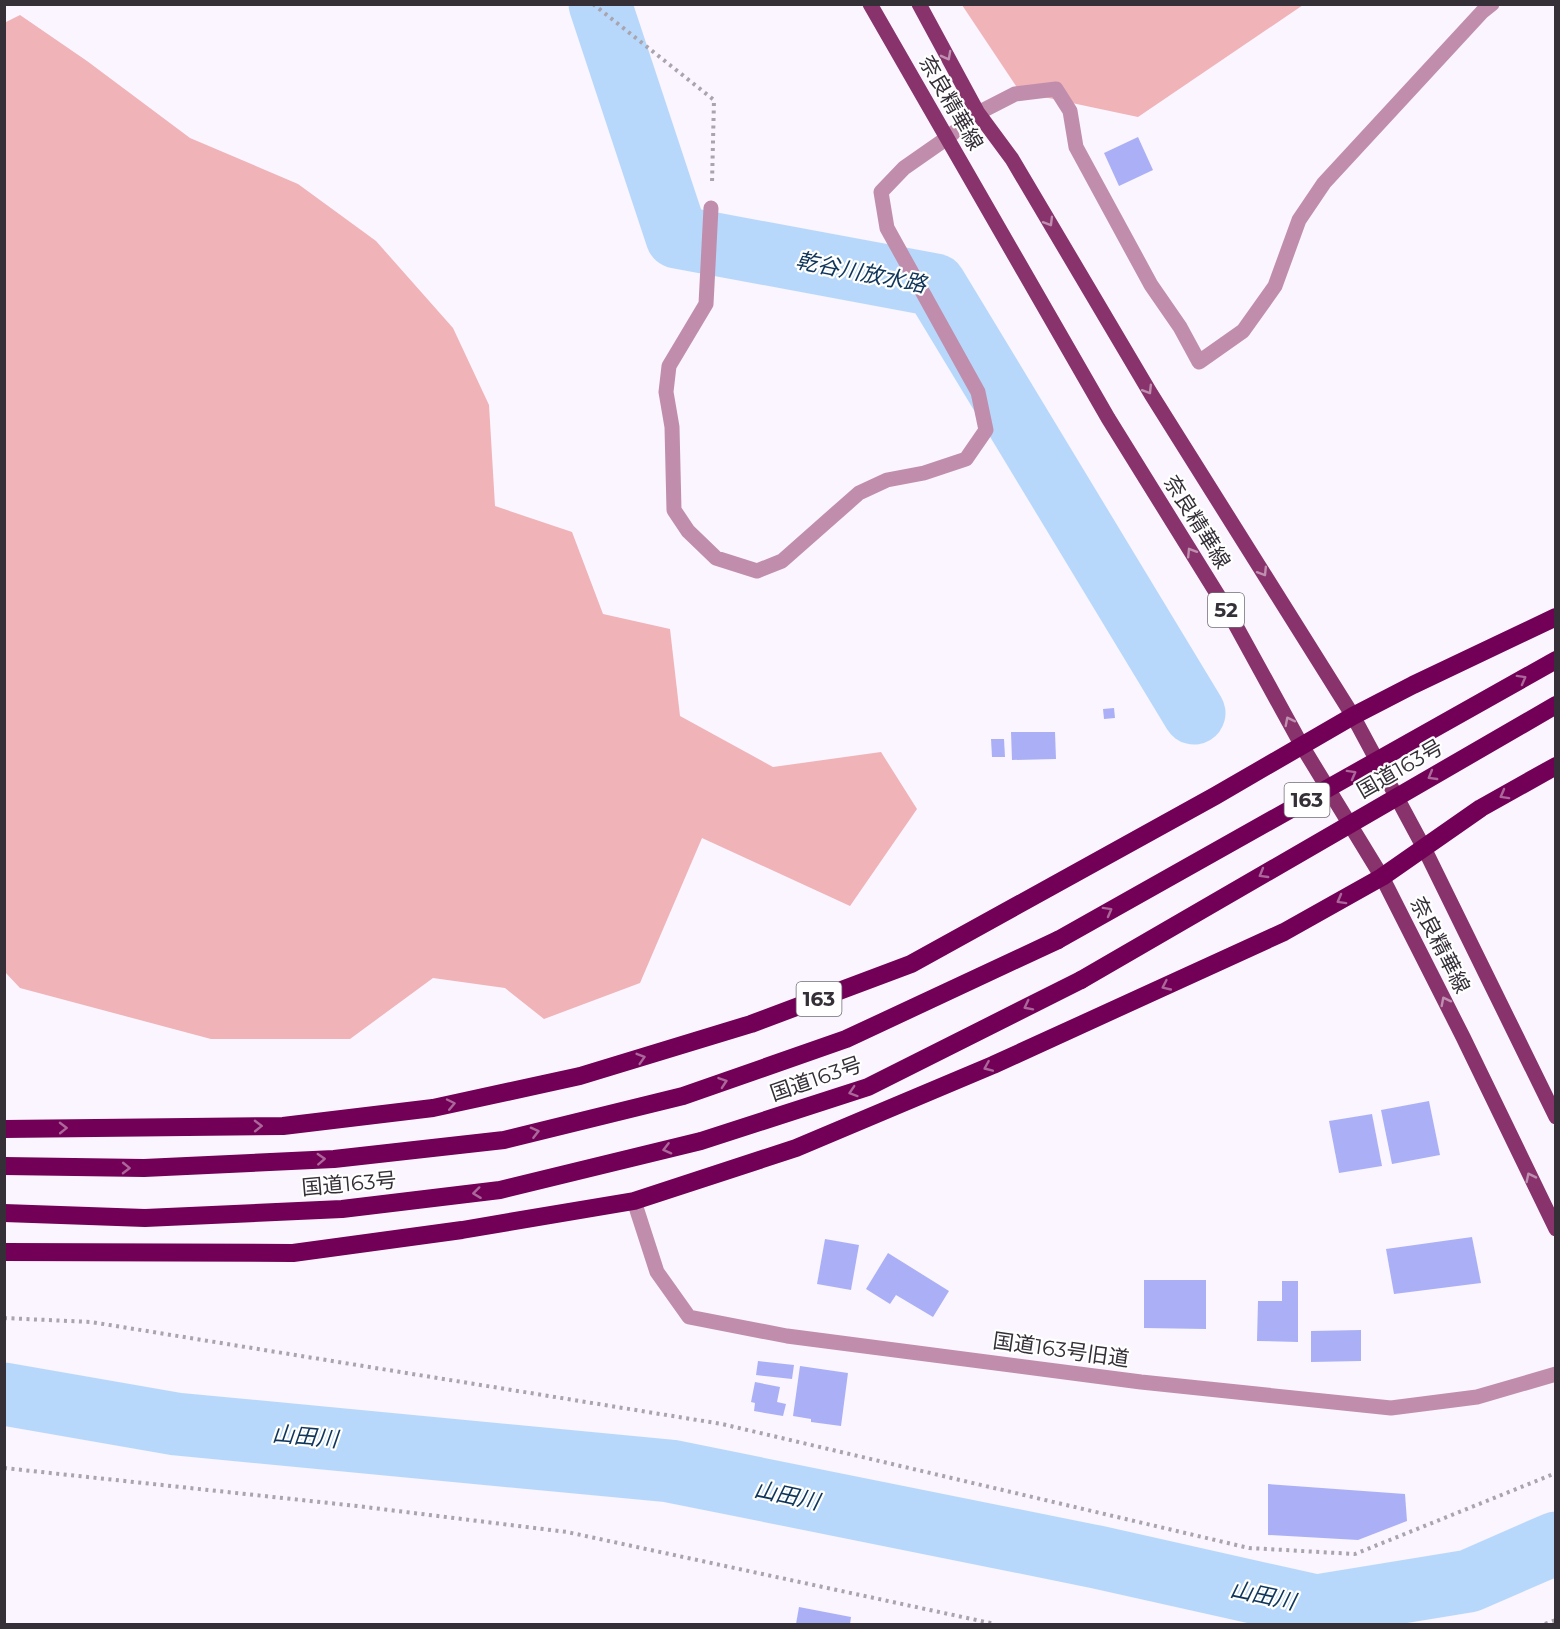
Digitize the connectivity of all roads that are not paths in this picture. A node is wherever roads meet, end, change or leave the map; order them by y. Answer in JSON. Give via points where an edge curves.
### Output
{"nodes":[{"id":1,"x":870,"y":4,"type":"edge"},
{"id":2,"x":919,"y":4,"type":"edge"},
{"id":3,"x":1492,"y":4,"type":"edge"},
{"id":4,"x":978,"y":113,"type":"junction"},
{"id":5,"x":947,"y":138,"type":"junction"},
{"id":6,"x":711,"y":208,"type":"road end"},
{"id":7,"x":1556,"y":617,"type":"edge"},
{"id":8,"x":1556,"y":660,"type":"edge"},
{"id":9,"x":1556,"y":705,"type":"edge"},
{"id":10,"x":1353,"y":716,"type":"junction"},
{"id":11,"x":1302,"y":746,"type":"junction"},
{"id":12,"x":1556,"y":766,"type":"edge"},
{"id":13,"x":1424,"y":848,"type":"junction"},
{"id":14,"x":1382,"y":877,"type":"junction"},
{"id":15,"x":1556,"y":1117,"type":"edge"},
{"id":16,"x":4,"y":1129,"type":"edge"},
{"id":17,"x":4,"y":1166,"type":"edge"},
{"id":18,"x":634,"y":1201,"type":"junction"},
{"id":19,"x":4,"y":1213,"type":"edge"},
{"id":20,"x":1556,"y":1229,"type":"edge"},
{"id":21,"x":4,"y":1252,"type":"edge"},
{"id":22,"x":1556,"y":1374,"type":"edge"}],
"edges":[{"from":1,"to":5,"type":"main road","name":"奈良精華線","number":"52"},
{"from":2,"to":4,"type":"main road","name":"奈良精華線","number":"52","one_way":true},
{"from":3,"to":4,"type":"street","via":[[1324,183],[1299,220],[1275,286],[1243,331],[1199,362],[1151,285],[1076,147],[1070,111],[1056,89],[1015,94]]},
{"from":4,"to":5,"type":"street"},
{"from":4,"to":10,"type":"main road","name":"奈良精華線","number":"52","one_way":true,"via":[[1012,159],[1151,394]]},
{"from":5,"to":6,"type":"street","via":[[904,168],[881,192],[887,228],[978,393],[986,430],[966,459],[887,480],[859,493],[782,561],[757,571],[716,558],[688,531],[675,510],[672,427],[666,392],[669,366],[706,304]]},
{"from":11,"to":5,"type":"main road","name":"奈良精華線","number":"52","one_way":true,"via":[[1229,613],[1108,417]]},
{"from":7,"to":10,"type":"highway","number":"163"},
{"from":17,"to":8,"type":"highway","name":"国道163号","number":"163","one_way":true,"bridge":true,"via":[[144,1168],[334,1159],[504,1140],[683,1096],[846,1039],[1058,940]]},
{"from":9,"to":19,"type":"highway","name":"国道163号","number":"163","one_way":true,"bridge":true,"via":[[1081,980],[868,1087],[701,1141],[500,1190],[330,1210],[145,1218]]},
{"from":10,"to":11,"type":"highway","number":"163"},
{"from":10,"to":13,"type":"main road","name":"奈良精華線","number":"52"},
{"from":11,"to":14,"type":"main road","name":"奈良精華線","number":"52"},
{"from":16,"to":11,"type":"highway","number":"163","one_way":true,"via":[[283,1126],[433,1108],[580,1077],[751,1024],[911,964]]},
{"from":12,"to":13,"type":"highway","one_way":true,"via":[[1481,808]]},
{"from":13,"to":14,"type":"highway"},
{"from":13,"to":15,"type":"main road","name":"奈良精華線","number":"52"},
{"from":14,"to":18,"type":"highway","one_way":true,"via":[[1284,932],[993,1065],[796,1148]]},
{"from":20,"to":14,"type":"main road","name":"奈良精華線","number":"52","one_way":true},
{"from":18,"to":21,"type":"highway","via":[[293,1253]]},
{"from":18,"to":22,"type":"street","name":"国道163号旧道","via":[[657,1272],[689,1317],[700,1320],[787,1336],[1129,1381],[1391,1408],[1477,1397]]}]}
